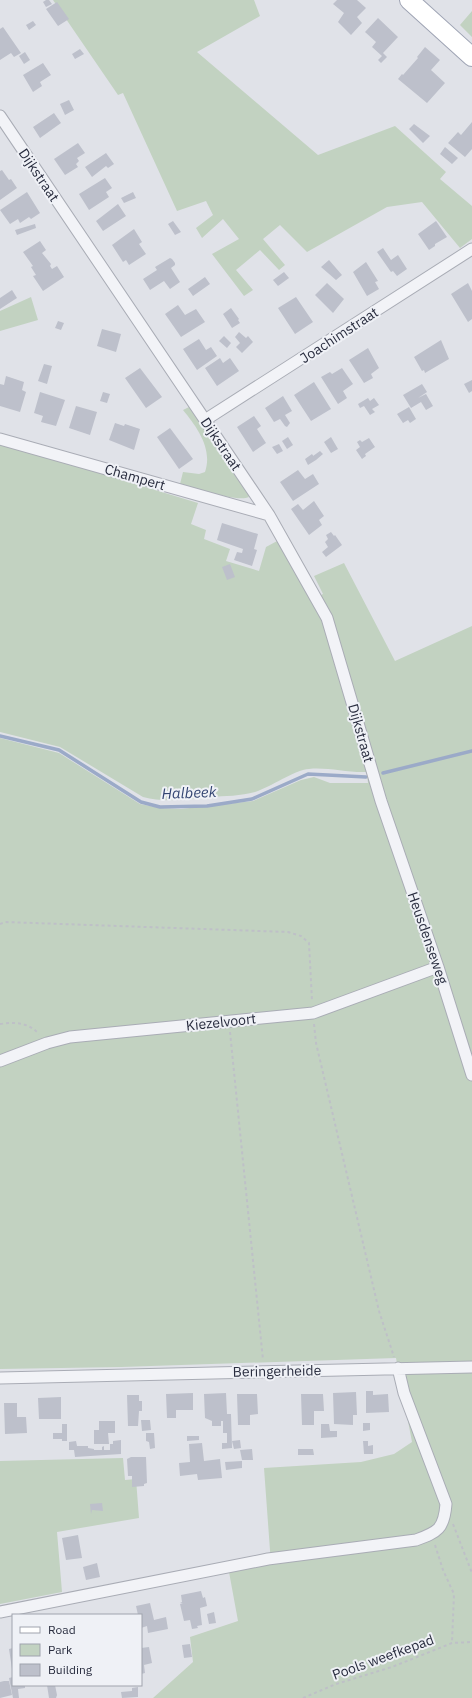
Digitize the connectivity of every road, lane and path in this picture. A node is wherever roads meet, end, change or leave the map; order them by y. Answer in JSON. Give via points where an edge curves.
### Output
{"nodes":[{"id":1,"x":409,"y":0,"type":"edge"},
{"id":2,"x":472,"y":57,"type":"edge"},
{"id":3,"x":0,"y":116,"type":"edge"},
{"id":4,"x":472,"y":248,"type":"edge"},
{"id":5,"x":205,"y":420,"type":"junction"},
{"id":6,"x":0,"y":439,"type":"edge"},
{"id":7,"x":269,"y":515,"type":"junction"},
{"id":8,"x":381,"y":801,"type":"joint"},
{"id":9,"x":0,"y":924,"type":"edge"},
{"id":10,"x":438,"y":967,"type":"junction"},
{"id":11,"x":313,"y":1013,"type":"junction"},
{"id":12,"x":229,"y":1022,"type":"junction"},
{"id":13,"x":0,"y":1024,"type":"edge"},
{"id":14,"x":47,"y":1043,"type":"junction"},
{"id":15,"x":0,"y":1062,"type":"edge"},
{"id":16,"x":472,"y":1075,"type":"edge"},
{"id":17,"x":472,"y":1367,"type":"edge"},
{"id":18,"x":398,"y":1368,"type":"junction"},
{"id":19,"x":264,"y":1371,"type":"junction"},
{"id":20,"x":0,"y":1378,"type":"edge"},
{"id":21,"x":445,"y":1516,"type":"junction"},
{"id":22,"x":434,"y":1533,"type":"junction"},
{"id":23,"x":472,"y":1574,"type":"edge"},
{"id":24,"x":0,"y":1612,"type":"edge"},
{"id":25,"x":472,"y":1642,"type":"edge"},
{"id":26,"x":452,"y":1643,"type":"junction"},
{"id":27,"x":303,"y":1698,"type":"edge"}],
"edges":[{"from":1,"to":2,"type":"main road"},
{"from":3,"to":5,"type":"street","name":"Dijkstraat"},
{"from":4,"to":5,"type":"street","name":"Joachimstraat"},
{"from":5,"to":7,"type":"street","name":"Dijkstraat"},
{"from":6,"to":7,"type":"street","name":"Champert"},
{"from":7,"to":8,"type":"street","name":"Dijkstraat","via":[[327,618]]},
{"from":8,"to":10,"type":"street","name":"Heusdenseweg"},
{"from":9,"to":11,"type":"path","via":[[5,922],[288,932],[301,936],[309,943]]},
{"from":10,"to":11,"type":"street","name":"Kiezelvoort"},
{"from":10,"to":16,"type":"street","name":"Heusdenseweg"},
{"from":11,"to":12,"type":"street","name":"Kiezelvoort"},
{"from":11,"to":18,"type":"path","via":[[316,1043],[379,1311]]},
{"from":12,"to":14,"type":"street","name":"Kiezelvoort","via":[[70,1037]]},
{"from":12,"to":19,"type":"path"},
{"from":13,"to":14,"type":"path","via":[[19,1022],[34,1029]]},
{"from":14,"to":15,"type":"street","name":"Kiezelvoort"},
{"from":17,"to":18,"type":"street","name":"Beringerheide"},
{"from":18,"to":19,"type":"street","name":"Beringerheide"},
{"from":18,"to":21,"type":"street","via":[[404,1393],[446,1504]]},
{"from":19,"to":20,"type":"street","name":"Beringerheide"},
{"from":21,"to":22,"type":"street","via":[[440,1528]]},
{"from":21,"to":23,"type":"path","via":[[454,1526]]},
{"from":22,"to":24,"type":"street","via":[[416,1540],[268,1559]]},
{"from":22,"to":26,"type":"path","via":[[435,1549],[454,1594]]},
{"from":25,"to":26,"type":"path","name":"Pools weefkepad"},
{"from":26,"to":27,"type":"path","name":"Pools weefkepad"}]}
